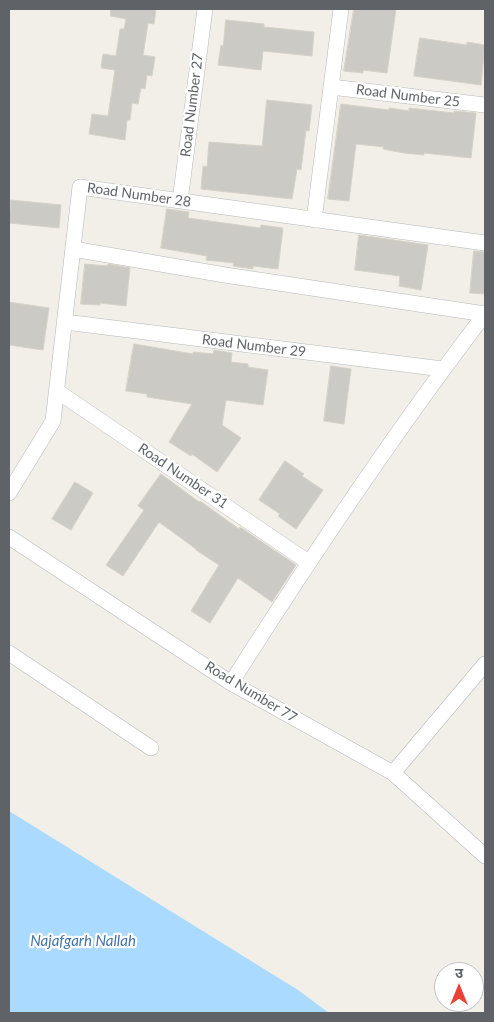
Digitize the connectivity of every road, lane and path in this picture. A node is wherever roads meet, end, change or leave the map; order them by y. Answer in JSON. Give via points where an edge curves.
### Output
{"nodes":[{"id":1,"x":205,"y":9,"type":"edge"},
{"id":2,"x":341,"y":9,"type":"edge"},
{"id":3,"x":331,"y":87,"type":"junction"},
{"id":4,"x":485,"y":105,"type":"edge"},
{"id":5,"x":180,"y":201,"type":"junction"},
{"id":6,"x":314,"y":220,"type":"junction"},
{"id":7,"x":485,"y":243,"type":"edge"},
{"id":8,"x":73,"y":249,"type":"junction"},
{"id":9,"x":485,"y":314,"type":"edge"},
{"id":10,"x":65,"y":322,"type":"junction"},
{"id":11,"x":443,"y":369,"type":"junction"},
{"id":12,"x":57,"y":390,"type":"junction"},
{"id":13,"x":9,"y":493,"type":"edge"},
{"id":14,"x":9,"y":536,"type":"edge"},
{"id":15,"x":308,"y":562,"type":"junction"},
{"id":16,"x":9,"y":653,"type":"edge"},
{"id":17,"x":485,"y":664,"type":"edge"},
{"id":18,"x":231,"y":683,"type":"junction"},
{"id":19,"x":151,"y":748,"type":"dead end"},
{"id":20,"x":393,"y":773,"type":"junction"},
{"id":21,"x":485,"y":856,"type":"edge"}],
"edges":[{"from":1,"to":5,"type":"street","name":"Road Number 27"},
{"from":2,"to":3,"type":"street"},
{"from":3,"to":4,"type":"street","name":"Road Number 25"},
{"from":3,"to":6,"type":"street"},
{"from":5,"to":6,"type":"street","name":"Road Number 28"},
{"from":5,"to":8,"type":"street","name":"Road Number 28","via":[[80,187]]},
{"from":6,"to":7,"type":"street","name":"Road Number 28"},
{"from":8,"to":9,"type":"street"},
{"from":8,"to":10,"type":"street","name":"Road Number 28"},
{"from":9,"to":11,"type":"street"},
{"from":10,"to":11,"type":"street","name":"Road Number 29"},
{"from":10,"to":12,"type":"street","name":"Road Number 28"},
{"from":11,"to":15,"type":"street"},
{"from":12,"to":13,"type":"street","name":"Road Number 28","via":[[54,421]]},
{"from":12,"to":15,"type":"street","name":"Road Number 31"},
{"from":14,"to":18,"type":"street","name":"Road Number 77"},
{"from":15,"to":18,"type":"street"},
{"from":16,"to":19,"type":"street"},
{"from":17,"to":20,"type":"street"},
{"from":18,"to":20,"type":"street","name":"Road Number 77"},
{"from":20,"to":21,"type":"street","name":"Road Number 77"}]}
